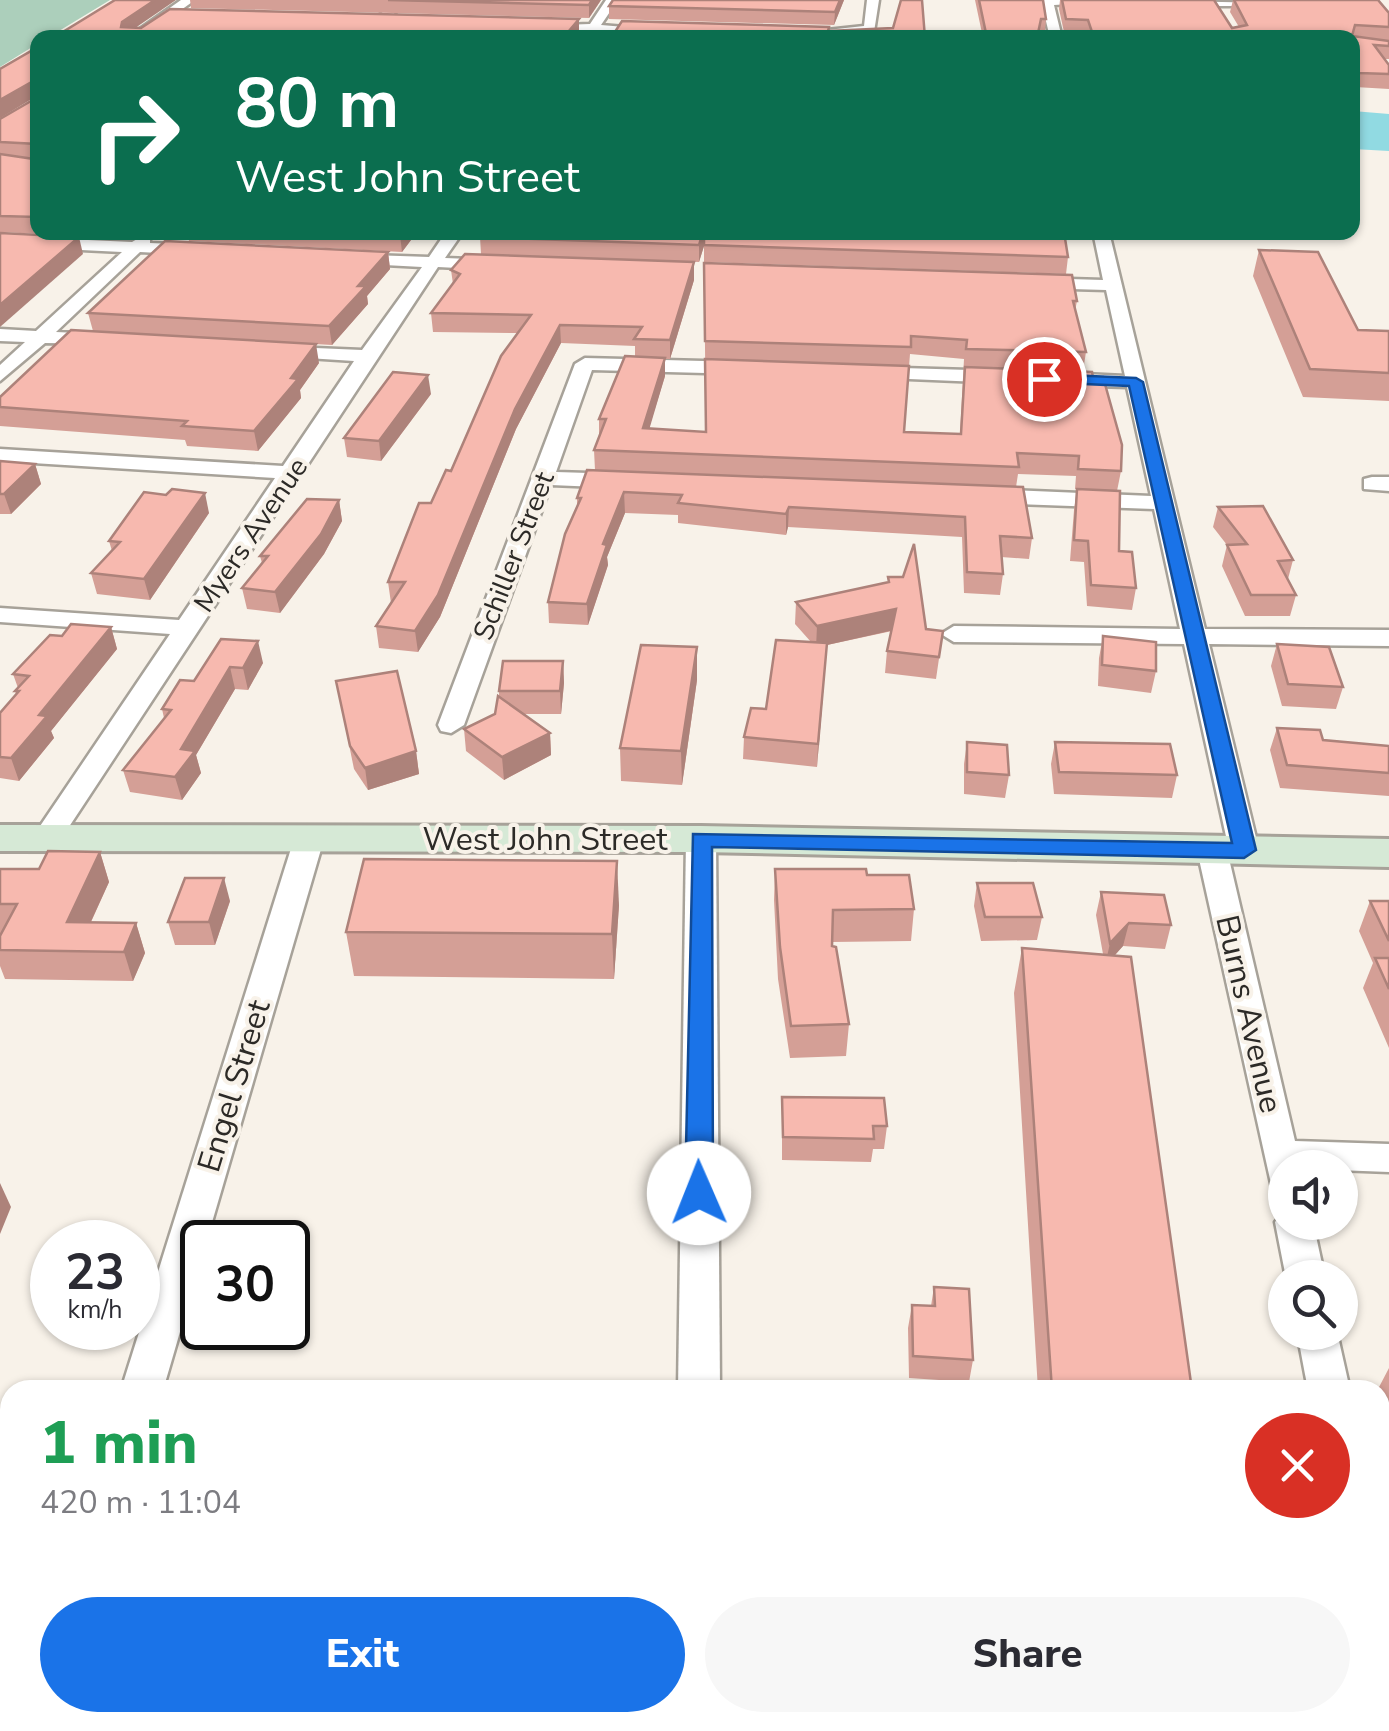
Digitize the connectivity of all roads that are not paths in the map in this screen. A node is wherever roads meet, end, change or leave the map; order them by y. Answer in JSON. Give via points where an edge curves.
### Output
{"nodes":[{"id":1,"x":189,"y":0,"type":"edge"},
{"id":2,"x":402,"y":0,"type":"edge"},
{"id":3,"x":612,"y":0,"type":"edge"},
{"id":4,"x":872,"y":0,"type":"edge"},
{"id":5,"x":1047,"y":0,"type":"edge"},
{"id":6,"x":1118,"y":2,"type":"edge"},
{"id":7,"x":1216,"y":2,"type":"edge"},
{"id":8,"x":1158,"y":3,"type":"edge"},
{"id":9,"x":1285,"y":6,"type":"edge"},
{"id":10,"x":168,"y":14,"type":"junction"},
{"id":11,"x":200,"y":15,"type":"edge"},
{"id":12,"x":373,"y":20,"type":"junction"},
{"id":13,"x":1226,"y":21,"type":"edge"},
{"id":14,"x":411,"y":22,"type":"edge"},
{"id":15,"x":525,"y":26,"type":"edge"},
{"id":16,"x":145,"y":30,"type":"edge"},
{"id":17,"x":367,"y":30,"type":"edge"},
{"id":18,"x":562,"y":30,"type":"edge"},
{"id":19,"x":592,"y":30,"type":"edge"},
{"id":20,"x":858,"y":30,"type":"edge"},
{"id":21,"x":1054,"y":30,"type":"edge"},
{"id":22,"x":144,"y":240,"type":"edge"},
{"id":23,"x":450,"y":240,"type":"edge"},
{"id":24,"x":1103,"y":240,"type":"edge"},
{"id":25,"x":0,"y":241,"type":"edge"},
{"id":26,"x":136,"y":248,"type":"junction"},
{"id":27,"x":211,"y":251,"type":"edge"},
{"id":28,"x":325,"y":256,"type":"edge"},
{"id":29,"x":436,"y":262,"type":"junction"},
{"id":30,"x":509,"y":266,"type":"edge"},
{"id":31,"x":1018,"y":282,"type":"edge"},
{"id":32,"x":1113,"y":285,"type":"junction"},
{"id":33,"x":0,"y":335,"type":"edge"},
{"id":34,"x":40,"y":337,"type":"junction"},
{"id":35,"x":118,"y":341,"type":"edge"},
{"id":36,"x":252,"y":349,"type":"edge"},
{"id":37,"x":367,"y":356,"type":"junction"},
{"id":38,"x":774,"y":370,"type":"edge"},
{"id":39,"x":851,"y":372,"type":"edge"},
{"id":40,"x":0,"y":375,"type":"edge"},
{"id":41,"x":1136,"y":382,"type":"junction"},
{"id":42,"x":0,"y":455,"type":"edge"},
{"id":43,"x":293,"y":473,"type":"junction"},
{"id":44,"x":544,"y":478,"type":"junction"},
{"id":45,"x":641,"y":482,"type":"edge"},
{"id":46,"x":971,"y":495,"type":"edge"},
{"id":47,"x":1164,"y":503,"type":"junction"},
{"id":48,"x":0,"y":615,"type":"edge"},
{"id":49,"x":189,"y":628,"type":"junction"},
{"id":50,"x":954,"y":634,"type":"dead end"},
{"id":51,"x":1195,"y":636,"type":"junction"},
{"id":52,"x":1389,"y":638,"type":"edge"},
{"id":53,"x":451,"y":725,"type":"dead end"},
{"id":54,"x":0,"y":838,"type":"edge"},
{"id":55,"x":47,"y":838,"type":"junction"},
{"id":56,"x":309,"y":839,"type":"junction"},
{"id":57,"x":701,"y":839,"type":"junction"},
{"id":58,"x":1228,"y":850,"type":"junction"},
{"id":59,"x":1389,"y":853,"type":"edge"},
{"id":60,"x":1280,"y":1150,"type":"edge"},
{"id":61,"x":1389,"y":1158,"type":"edge"},
{"id":62,"x":1358,"y":1160,"type":"edge"},
{"id":63,"x":1321,"y":1350,"type":"edge"},
{"id":64,"x":145,"y":1380,"type":"edge"},
{"id":65,"x":699,"y":1380,"type":"edge"},
{"id":66,"x":1327,"y":1380,"type":"edge"}],
"edges":[{"from":1,"to":10,"type":"street"},
{"from":2,"to":12,"type":"street"},
{"from":3,"to":19,"type":"street"},
{"from":4,"to":20,"type":"street","via":[[870,29]]},
{"from":5,"to":6,"type":"street"},
{"from":5,"to":21,"type":"street"},
{"from":7,"to":8,"type":"street"},
{"from":7,"to":9,"type":"street"},
{"from":7,"to":13,"type":"street"},
{"from":10,"to":11,"type":"street"},
{"from":10,"to":16,"type":"street"},
{"from":12,"to":14,"type":"street"},
{"from":12,"to":17,"type":"street"},
{"from":15,"to":18,"type":"street"},
{"from":22,"to":26,"type":"street"},
{"from":23,"to":29,"type":"street","name":"Myers Avenue"},
{"from":24,"to":32,"type":"street","name":"Burns Avenue"},
{"from":25,"to":26,"type":"street"},
{"from":26,"to":27,"type":"street"},
{"from":26,"to":34,"type":"street"},
{"from":28,"to":29,"type":"street"},
{"from":29,"to":30,"type":"street"},
{"from":29,"to":37,"type":"street","name":"Myers Avenue"},
{"from":31,"to":32,"type":"street"},
{"from":32,"to":41,"type":"street","name":"Burns Avenue"},
{"from":33,"to":34,"type":"street"},
{"from":34,"to":35,"type":"street"},
{"from":34,"to":40,"type":"street"},
{"from":36,"to":37,"type":"street"},
{"from":37,"to":43,"type":"street","name":"Myers Avenue"},
{"from":38,"to":44,"type":"street","name":"Schiller Street","via":[[585,364]]},
{"from":39,"to":41,"type":"street"},
{"from":41,"to":47,"type":"street","name":"Burns Avenue"},
{"from":42,"to":43,"type":"street"},
{"from":43,"to":49,"type":"street","name":"Myers Avenue"},
{"from":44,"to":45,"type":"street"},
{"from":44,"to":53,"type":"street","name":"Schiller Street"},
{"from":46,"to":47,"type":"street"},
{"from":47,"to":51,"type":"street","name":"Burns Avenue"},
{"from":48,"to":49,"type":"street"},
{"from":49,"to":55,"type":"street","name":"Myers Avenue"},
{"from":50,"to":51,"type":"street"},
{"from":51,"to":52,"type":"street"},
{"from":51,"to":58,"type":"street","name":"Burns Avenue"},
{"from":54,"to":55,"type":"main road","name":"West John Street"},
{"from":55,"to":56,"type":"main road","name":"West John Street"},
{"from":56,"to":57,"type":"main road","name":"West John Street"},
{"from":56,"to":64,"type":"street","name":"Engel Street"},
{"from":57,"to":58,"type":"main road","name":"West John Street"},
{"from":57,"to":65,"type":"street"},
{"from":58,"to":59,"type":"main road","name":"West John Street"},
{"from":58,"to":60,"type":"street","name":"Burns Avenue"},
{"from":61,"to":62,"type":"street"},
{"from":63,"to":66,"type":"street"}]}
